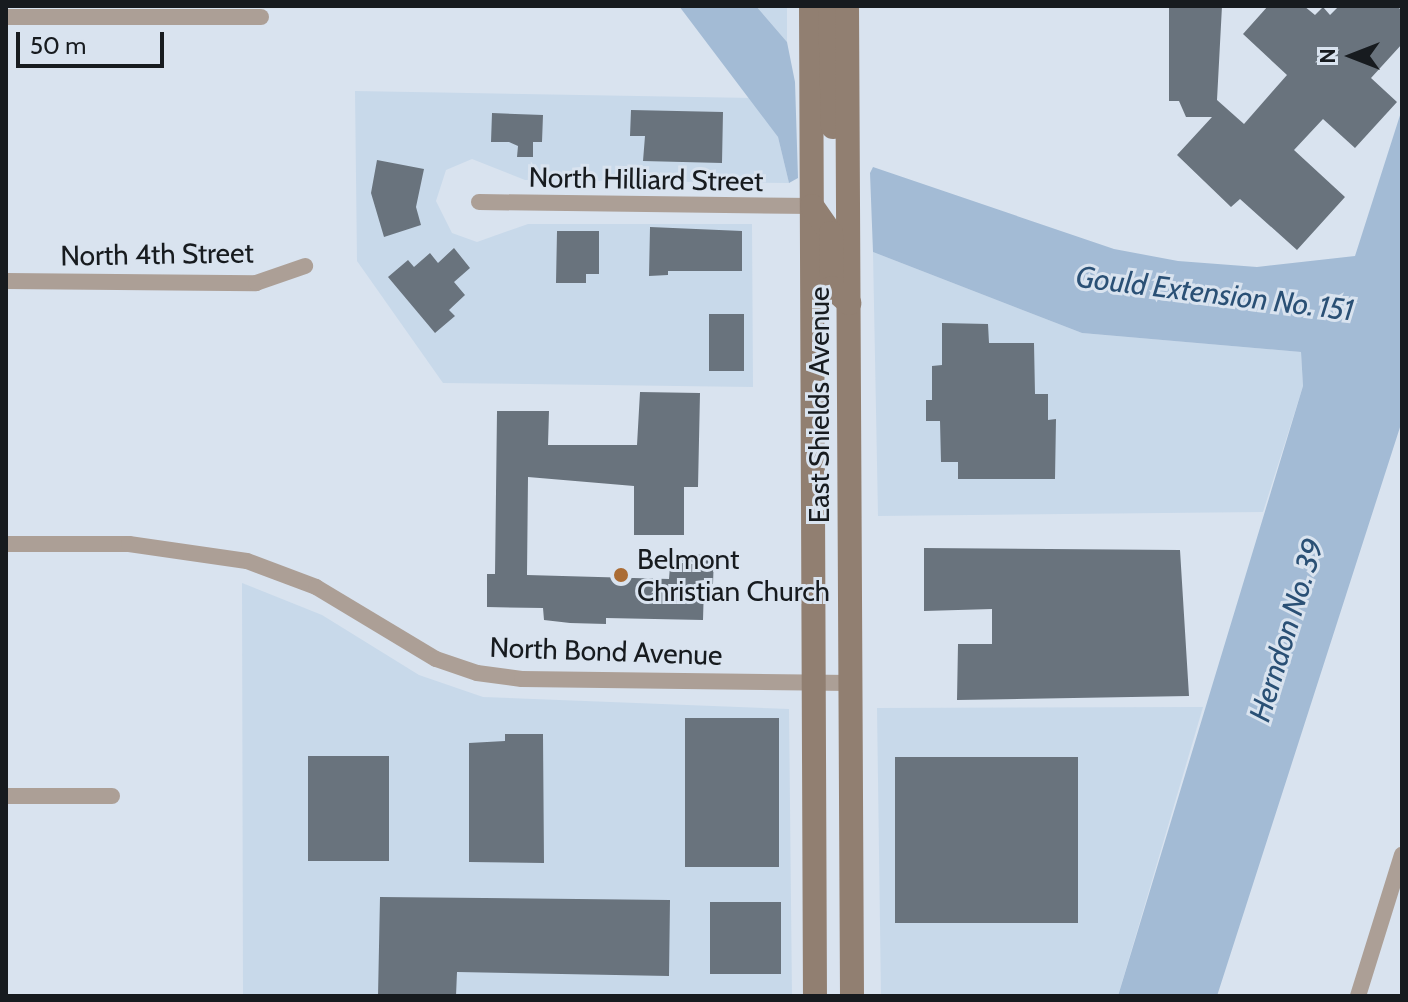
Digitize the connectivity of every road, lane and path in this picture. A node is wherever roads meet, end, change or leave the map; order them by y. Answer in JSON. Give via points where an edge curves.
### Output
{"nodes":[{"id":1,"x":811,"y":6,"type":"edge"},
{"id":2,"x":830,"y":6,"type":"edge"},
{"id":3,"x":847,"y":6,"type":"edge"},
{"id":4,"x":6,"y":17,"type":"edge"},
{"id":5,"x":261,"y":17,"type":"dead end"},
{"id":6,"x":849,"y":141,"type":"junction"},
{"id":7,"x":479,"y":202,"type":"dead end"},
{"id":8,"x":812,"y":206,"type":"junction"},
{"id":9,"x":305,"y":266,"type":"dead end"},
{"id":10,"x":6,"y":281,"type":"edge"},
{"id":11,"x":849,"y":303,"type":"junction"},
{"id":12,"x":6,"y":544,"type":"edge"},
{"id":13,"x":815,"y":683,"type":"junction"},
{"id":14,"x":850,"y":683,"type":"junction"},
{"id":15,"x":6,"y":796,"type":"edge"},
{"id":16,"x":112,"y":796,"type":"dead end"},
{"id":17,"x":1402,"y":855,"type":"edge"},
{"id":18,"x":815,"y":996,"type":"edge"},
{"id":19,"x":852,"y":996,"type":"edge"},
{"id":20,"x":1358,"y":996,"type":"edge"}],
"edges":[{"from":1,"to":8,"type":"main road","name":"East Shields Avenue"},
{"from":2,"to":6,"type":"main road","via":[[832,123],[837,135]]},
{"from":3,"to":6,"type":"main road","name":"East Shields Avenue"},
{"from":4,"to":5,"type":"street"},
{"from":6,"to":11,"type":"main road","name":"East Shields Avenue"},
{"from":7,"to":8,"type":"street","name":"North Hilliard Street"},
{"from":8,"to":11,"type":"main road","via":[[831,233],[832,288]]},
{"from":8,"to":13,"type":"main road","name":"East Shields Avenue"},
{"from":9,"to":10,"type":"street","name":"North 4th Street","via":[[256,283]]},
{"from":11,"to":14,"type":"main road","name":"East Shields Avenue"},
{"from":12,"to":13,"type":"street","name":"North Bond Avenue","via":[[141,545],[247,561],[316,587],[436,659],[477,673],[522,679]]},
{"from":13,"to":14,"type":"street","name":"North Bond Avenue"},
{"from":13,"to":18,"type":"main road","name":"East Shields Avenue"},
{"from":14,"to":19,"type":"main road","name":"East Shields Avenue"},
{"from":15,"to":16,"type":"street"},
{"from":17,"to":20,"type":"street"}]}
